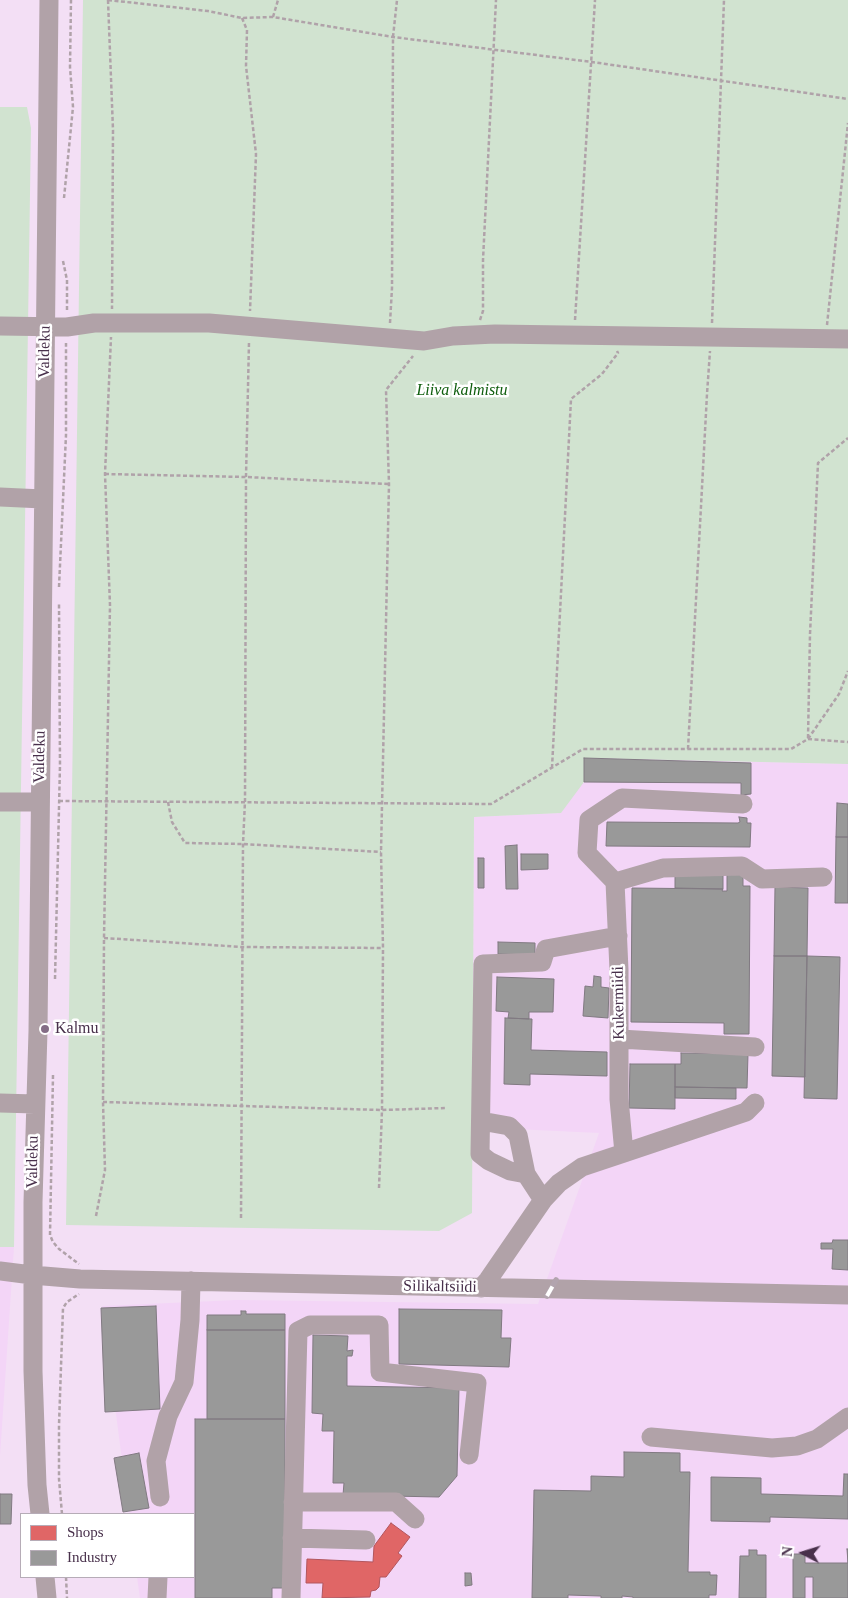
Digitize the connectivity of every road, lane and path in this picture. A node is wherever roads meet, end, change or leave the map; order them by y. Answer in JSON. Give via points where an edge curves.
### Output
{"nodes":[{"id":1,"x":49,"y":0,"type":"edge"},
{"id":2,"x":71,"y":0,"type":"edge"},
{"id":3,"x":108,"y":0,"type":"edge"},
{"id":4,"x":278,"y":0,"type":"edge"},
{"id":5,"x":397,"y":0,"type":"edge"},
{"id":6,"x":496,"y":0,"type":"edge"},
{"id":7,"x":595,"y":0,"type":"edge"},
{"id":8,"x":724,"y":0,"type":"edge"},
{"id":9,"x":273,"y":17,"type":"junction"},
{"id":10,"x":242,"y":18,"type":"junction"},
{"id":11,"x":394,"y":37,"type":"junction"},
{"id":12,"x":494,"y":49,"type":"junction"},
{"id":13,"x":592,"y":62,"type":"junction"},
{"id":14,"x":720,"y":81,"type":"junction"},
{"id":15,"x":848,"y":100,"type":"edge"},
{"id":16,"x":848,"y":123,"type":"edge"},
{"id":17,"x":63,"y":206,"type":"dead end"},
{"id":18,"x":61,"y":254,"type":"dead end"},
{"id":19,"x":112,"y":323,"type":"junction"},
{"id":20,"x":0,"y":326,"type":"edge"},
{"id":21,"x":46,"y":326,"type":"junction"},
{"id":22,"x":66,"y":327,"type":"junction"},
{"id":23,"x":250,"y":327,"type":"junction"},
{"id":24,"x":474,"y":335,"type":"junction"},
{"id":25,"x":573,"y":335,"type":"junction"},
{"id":26,"x":612,"y":336,"type":"junction"},
{"id":27,"x":712,"y":337,"type":"junction"},
{"id":28,"x":389,"y":338,"type":"junction"},
{"id":29,"x":826,"y":338,"type":"junction"},
{"id":30,"x":848,"y":339,"type":"edge"},
{"id":31,"x":424,"y":341,"type":"junction"},
{"id":32,"x":848,"y":438,"type":"edge"},
{"id":33,"x":105,"y":474,"type":"junction"},
{"id":34,"x":246,"y":477,"type":"junction"},
{"id":35,"x":389,"y":484,"type":"junction"},
{"id":36,"x":0,"y":497,"type":"edge"},
{"id":37,"x":43,"y":499,"type":"junction"},
{"id":38,"x":59,"y":591,"type":"dead end"},
{"id":39,"x":59,"y":601,"type":"dead end"},
{"id":40,"x":848,"y":671,"type":"edge"},
{"id":41,"x":808,"y":739,"type":"junction"},
{"id":42,"x":848,"y":742,"type":"edge"},
{"id":43,"x":688,"y":749,"type":"junction"},
{"id":44,"x":552,"y":768,"type":"junction"},
{"id":45,"x":59,"y":801,"type":"junction"},
{"id":46,"x":106,"y":801,"type":"junction"},
{"id":47,"x":245,"y":801,"type":"junction"},
{"id":48,"x":0,"y":802,"type":"edge"},
{"id":49,"x":39,"y":802,"type":"junction"},
{"id":50,"x":168,"y":802,"type":"junction"},
{"id":51,"x":383,"y":802,"type":"junction"},
{"id":52,"x":742,"y":804,"type":"dead end"},
{"id":53,"x":243,"y":844,"type":"junction"},
{"id":54,"x":381,"y":852,"type":"junction"},
{"id":55,"x":823,"y":877,"type":"dead end"},
{"id":56,"x":615,"y":882,"type":"junction"},
{"id":57,"x":618,"y":936,"type":"junction"},
{"id":58,"x":104,"y":938,"type":"junction"},
{"id":59,"x":242,"y":947,"type":"junction"},
{"id":60,"x":383,"y":948,"type":"junction"},
{"id":61,"x":55,"y":988,"type":"dead end"},
{"id":62,"x":620,"y":1039,"type":"junction"},
{"id":63,"x":755,"y":1047,"type":"dead end"},
{"id":64,"x":54,"y":1068,"type":"dead end"},
{"id":65,"x":103,"y":1102,"type":"junction"},
{"id":66,"x":0,"y":1103,"type":"edge"},
{"id":67,"x":755,"y":1103,"type":"dead end"},
{"id":68,"x":35,"y":1104,"type":"junction"},
{"id":69,"x":242,"y":1107,"type":"junction"},
{"id":70,"x":446,"y":1108,"type":"dead end"},
{"id":71,"x":382,"y":1110,"type":"junction"},
{"id":72,"x":481,"y":1121,"type":"junction"},
{"id":73,"x":624,"y":1153,"type":"junction"},
{"id":74,"x":526,"y":1174,"type":"junction"},
{"id":75,"x":379,"y":1188,"type":"dead end"},
{"id":76,"x":542,"y":1200,"type":"junction"},
{"id":77,"x":96,"y":1216,"type":"dead end"},
{"id":78,"x":241,"y":1218,"type":"dead end"},
{"id":79,"x":0,"y":1271,"type":"edge"},
{"id":80,"x":80,"y":1271,"type":"dead end"},
{"id":81,"x":32,"y":1276,"type":"junction"},
{"id":82,"x":191,"y":1281,"type":"junction"},
{"id":83,"x":80,"y":1288,"type":"dead end"},
{"id":84,"x":481,"y":1288,"type":"junction"},
{"id":85,"x":848,"y":1295,"type":"edge"},
{"id":86,"x":848,"y":1417,"type":"edge"},
{"id":87,"x":651,"y":1437,"type":"dead end"},
{"id":88,"x":469,"y":1455,"type":"dead end"},
{"id":89,"x":160,"y":1497,"type":"dead end"},
{"id":90,"x":293,"y":1502,"type":"junction"},
{"id":91,"x":40,"y":1513,"type":"edge"},
{"id":92,"x":62,"y":1513,"type":"edge"},
{"id":93,"x":415,"y":1519,"type":"dead end"},
{"id":94,"x":292,"y":1538,"type":"junction"},
{"id":95,"x":366,"y":1540,"type":"dead end"},
{"id":96,"x":45,"y":1578,"type":"edge"},
{"id":97,"x":66,"y":1578,"type":"edge"},
{"id":98,"x":158,"y":1578,"type":"edge"},
{"id":99,"x":47,"y":1598,"type":"edge"},
{"id":100,"x":67,"y":1598,"type":"edge"},
{"id":101,"x":157,"y":1598,"type":"edge"},
{"id":102,"x":291,"y":1598,"type":"edge"}],
"edges":[{"from":1,"to":21,"type":"street","name":"Valdeku"},
{"from":2,"to":17,"type":"path","via":[[73,108]]},
{"from":3,"to":10,"type":"path"},
{"from":3,"to":19,"type":"path","via":[[114,130]]},
{"from":4,"to":9,"type":"path"},
{"from":5,"to":11,"type":"path"},
{"from":6,"to":12,"type":"path"},
{"from":7,"to":13,"type":"path"},
{"from":8,"to":14,"type":"path"},
{"from":9,"to":10,"type":"path"},
{"from":9,"to":11,"type":"path"},
{"from":10,"to":23,"type":"path","via":[[247,30],[246,66],[256,154]]},
{"from":11,"to":12,"type":"path"},
{"from":11,"to":28,"type":"path"},
{"from":12,"to":13,"type":"path"},
{"from":12,"to":24,"type":"path","via":[[483,260],[484,311]]},
{"from":13,"to":14,"type":"path"},
{"from":13,"to":25,"type":"path"},
{"from":14,"to":15,"type":"path"},
{"from":14,"to":27,"type":"path"},
{"from":16,"to":29,"type":"path"},
{"from":18,"to":22,"type":"path","via":[[66,280]]},
{"from":19,"to":22,"type":"street"},
{"from":19,"to":23,"type":"street","via":[[209,323]]},
{"from":19,"to":33,"type":"path"},
{"from":20,"to":21,"type":"street"},
{"from":21,"to":22,"type":"street"},
{"from":21,"to":37,"type":"street","name":"Valdeku"},
{"from":22,"to":38,"type":"path","via":[[66,435]]},
{"from":23,"to":28,"type":"street"},
{"from":23,"to":34,"type":"path"},
{"from":24,"to":25,"type":"street"},
{"from":24,"to":31,"type":"street"},
{"from":25,"to":26,"type":"street"},
{"from":26,"to":27,"type":"street"},
{"from":26,"to":44,"type":"path","via":[[618,353],[602,374],[572,400]]},
{"from":27,"to":29,"type":"street"},
{"from":27,"to":43,"type":"path","via":[[706,394]]},
{"from":28,"to":31,"type":"street"},
{"from":29,"to":30,"type":"street"},
{"from":31,"to":35,"type":"path","via":[[386,390]]},
{"from":32,"to":41,"type":"path","via":[[818,463]]},
{"from":33,"to":34,"type":"path"},
{"from":33,"to":46,"type":"path","via":[[110,605]]},
{"from":34,"to":35,"type":"path"},
{"from":34,"to":47,"type":"path"},
{"from":35,"to":51,"type":"path"},
{"from":36,"to":37,"type":"street"},
{"from":37,"to":49,"type":"street","name":"Valdeku"},
{"from":39,"to":45,"type":"path"},
{"from":40,"to":41,"type":"path","via":[[839,694]]},
{"from":41,"to":42,"type":"path"},
{"from":41,"to":43,"type":"path","via":[[791,750]]},
{"from":43,"to":44,"type":"path","via":[[583,749]]},
{"from":44,"to":51,"type":"path","via":[[491,804]]},
{"from":45,"to":46,"type":"path"},
{"from":45,"to":61,"type":"path"},
{"from":46,"to":50,"type":"path"},
{"from":46,"to":58,"type":"path"},
{"from":47,"to":50,"type":"path"},
{"from":47,"to":51,"type":"path"},
{"from":47,"to":53,"type":"path"},
{"from":48,"to":49,"type":"street"},
{"from":49,"to":68,"type":"street","name":"Valdeku"},
{"from":50,"to":53,"type":"path","via":[[172,822],[185,843]]},
{"from":51,"to":54,"type":"path"},
{"from":52,"to":56,"type":"street","via":[[622,798],[589,820],[587,853]]},
{"from":53,"to":54,"type":"path"},
{"from":53,"to":59,"type":"path"},
{"from":54,"to":60,"type":"path"},
{"from":55,"to":56,"type":"street","via":[[762,879],[742,866],[663,868]]},
{"from":56,"to":57,"type":"street","name":"Kukermiidi"},
{"from":57,"to":62,"type":"street","name":"Kukermiidi"},
{"from":57,"to":72,"type":"street","via":[[546,949],[542,962],[482,964]]},
{"from":58,"to":59,"type":"path"},
{"from":58,"to":65,"type":"path"},
{"from":59,"to":60,"type":"path"},
{"from":59,"to":69,"type":"path"},
{"from":60,"to":71,"type":"path"},
{"from":62,"to":63,"type":"street"},
{"from":62,"to":73,"type":"street","name":"Kukermiidi","via":[[619,1099]]},
{"from":64,"to":80,"type":"path","via":[[50,1235],[59,1249],[77,1261]]},
{"from":65,"to":69,"type":"path"},
{"from":65,"to":77,"type":"path","via":[[105,1170]]},
{"from":66,"to":68,"type":"street"},
{"from":67,"to":73,"type":"street","via":[[746,1112]]},
{"from":68,"to":81,"type":"street","name":"Valdeku"},
{"from":69,"to":71,"type":"path"},
{"from":69,"to":78,"type":"path"},
{"from":70,"to":71,"type":"path"},
{"from":71,"to":75,"type":"path"},
{"from":72,"to":74,"type":"street","via":[[509,1126],[518,1135]]},
{"from":72,"to":74,"type":"street","via":[[480,1154],[510,1171]]},
{"from":73,"to":76,"type":"street","via":[[582,1167]]},
{"from":74,"to":76,"type":"street"},
{"from":76,"to":84,"type":"street"},
{"from":79,"to":81,"type":"street","name":"Silikaltsiidi"},
{"from":81,"to":82,"type":"street","name":"Silikaltsiidi"},
{"from":81,"to":91,"type":"street","name":"Valdeku"},
{"from":82,"to":84,"type":"street","name":"Silikaltsiidi"},
{"from":82,"to":89,"type":"street","via":[[184,1382],[168,1416],[156,1462]]},
{"from":83,"to":92,"type":"path","via":[[80,1292],[63,1308],[59,1425]]},
{"from":84,"to":85,"type":"street","name":"Silikaltsiidi"},
{"from":86,"to":87,"type":"street","via":[[817,1439],[797,1446],[772,1448]]},
{"from":88,"to":90,"type":"street","via":[[477,1383],[380,1372],[379,1326],[310,1325],[298,1331]]},
{"from":90,"to":93,"type":"street","via":[[396,1502]]},
{"from":90,"to":94,"type":"street"},
{"from":94,"to":95,"type":"street"},
{"from":94,"to":102,"type":"street"},
{"from":96,"to":99,"type":"street"},
{"from":97,"to":100,"type":"path"},
{"from":98,"to":101,"type":"street"}]}
